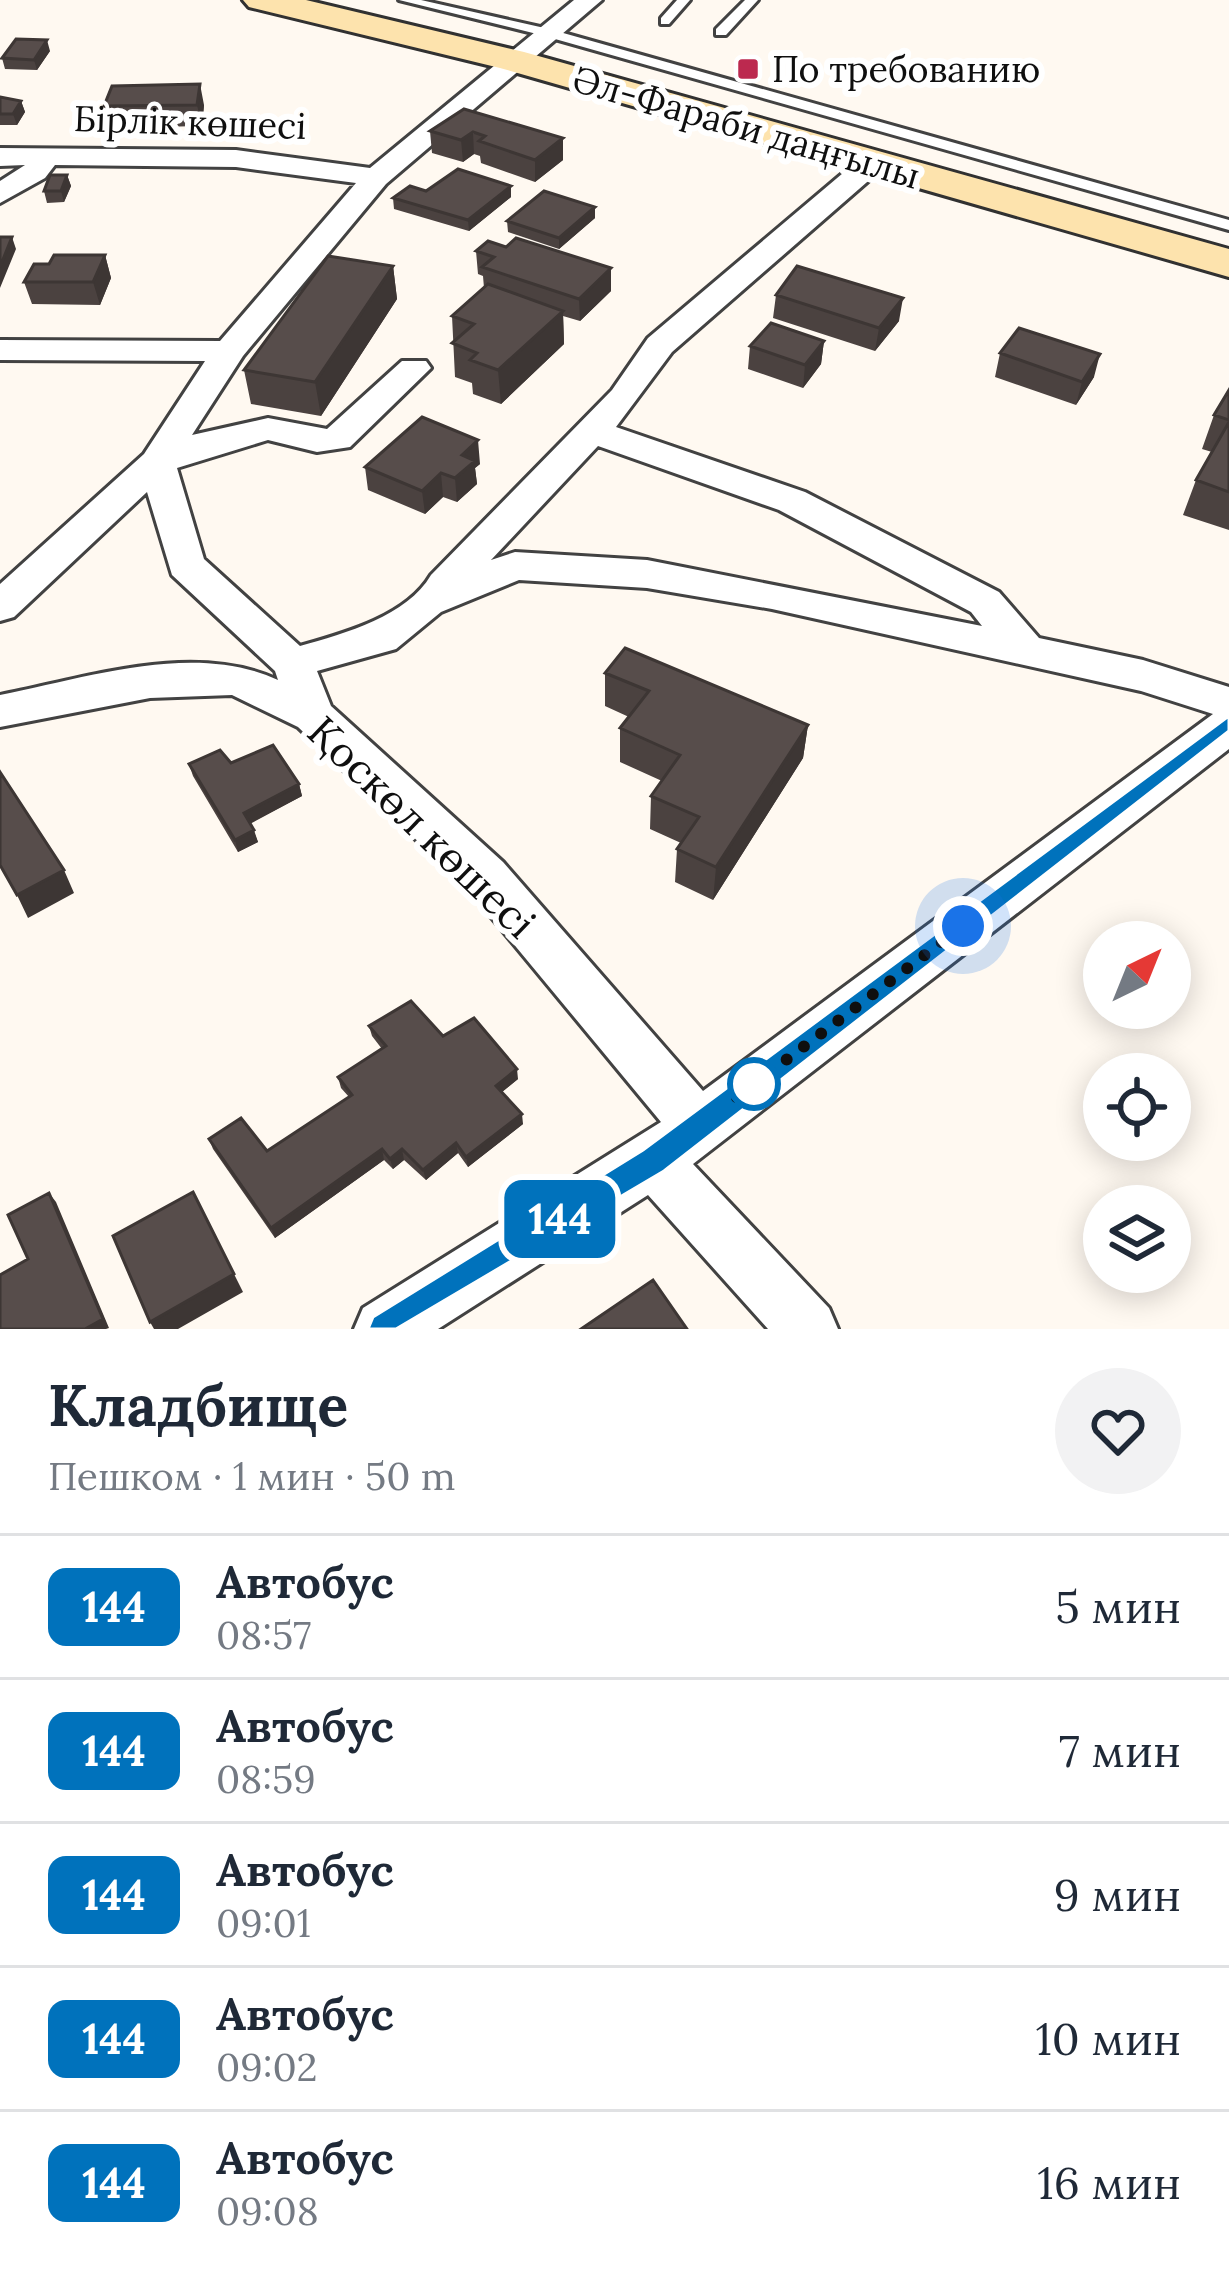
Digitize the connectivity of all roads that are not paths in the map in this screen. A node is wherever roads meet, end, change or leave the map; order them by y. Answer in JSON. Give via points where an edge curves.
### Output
{"nodes":[{"id":1,"x":261,"y":0,"type":"edge"},
{"id":2,"x":405,"y":0,"type":"edge"},
{"id":3,"x":590,"y":0,"type":"edge"},
{"id":4,"x":684,"y":0,"type":"edge"},
{"id":5,"x":752,"y":0,"type":"edge"},
{"id":6,"x":665,"y":21,"type":"dead end"},
{"id":7,"x":544,"y":32,"type":"junction"},
{"id":8,"x":721,"y":32,"type":"dead end"},
{"id":9,"x":511,"y":61,"type":"junction"},
{"id":10,"x":0,"y":157,"type":"edge"},
{"id":11,"x":46,"y":157,"type":"junction"},
{"id":12,"x":872,"y":163,"type":"junction"},
{"id":13,"x":376,"y":178,"type":"junction"},
{"id":14,"x":0,"y":194,"type":"edge"},
{"id":15,"x":1229,"y":224,"type":"edge"},
{"id":16,"x":1229,"y":262,"type":"edge"},
{"id":17,"x":0,"y":350,"type":"edge"},
{"id":18,"x":229,"y":352,"type":"junction"},
{"id":19,"x":414,"y":368,"type":"dead end"},
{"id":20,"x":591,"y":431,"type":"junction"},
{"id":21,"x":157,"y":462,"type":"junction"},
{"id":22,"x":427,"y":602,"type":"junction"},
{"id":23,"x":0,"y":607,"type":"edge"},
{"id":24,"x":1028,"y":653,"type":"junction"},
{"id":25,"x":293,"y":663,"type":"junction"},
{"id":26,"x":1229,"y":703,"type":"edge"},
{"id":27,"x":0,"y":711,"type":"edge"},
{"id":28,"x":313,"y":716,"type":"junction"},
{"id":29,"x":1229,"y":725,"type":"edge"},
{"id":30,"x":698,"y":1126,"type":"junction"},
{"id":31,"x":653,"y":1161,"type":"junction"},
{"id":32,"x":384,"y":1329,"type":"edge"},
{"id":33,"x":808,"y":1329,"type":"edge"}],
"edges":[{"from":1,"to":9,"type":"main road","name":"Әл-Фараби даңғылы"},
{"from":2,"to":7,"type":"lane"},
{"from":3,"to":7,"type":"street"},
{"from":4,"to":6,"type":"lane"},
{"from":5,"to":8,"type":"lane"},
{"from":7,"to":9,"type":"street"},
{"from":7,"to":15,"type":"lane"},
{"from":9,"to":12,"type":"main road","name":"Әл-Фараби даңғылы"},
{"from":9,"to":13,"type":"street"},
{"from":10,"to":11,"type":"street","name":"Бірлік көшесі"},
{"from":11,"to":13,"type":"street","name":"Бірлік көшесі","via":[[232,159]]},
{"from":11,"to":14,"type":"street"},
{"from":12,"to":16,"type":"main road","name":"Әл-Фараби даңғылы"},
{"from":12,"to":20,"type":"street","via":[[660,345]]},
{"from":13,"to":18,"type":"street"},
{"from":17,"to":18,"type":"street"},
{"from":18,"to":21,"type":"street"},
{"from":19,"to":21,"type":"street","via":[[337,439],[268,429]]},
{"from":20,"to":22,"type":"street"},
{"from":20,"to":24,"type":"street","via":[[792,500],[985,602]]},
{"from":21,"to":23,"type":"street"},
{"from":21,"to":25,"type":"street","via":[[186,565]]},
{"from":22,"to":24,"type":"street","via":[[514,566],[647,574]]},
{"from":22,"to":25,"type":"street","via":[[381,638]]},
{"from":24,"to":26,"type":"street"},
{"from":25,"to":28,"type":"street"},
{"from":27,"to":28,"type":"street","name":"Қоскөл көшесі","via":[[150,682],[237,679]]},
{"from":28,"to":30,"type":"street","name":"Қоскөл көшесі","via":[[486,876]]},
{"from":29,"to":30,"type":"street"},
{"from":30,"to":31,"type":"street"},
{"from":31,"to":32,"type":"street"},
{"from":31,"to":33,"type":"street"}]}
